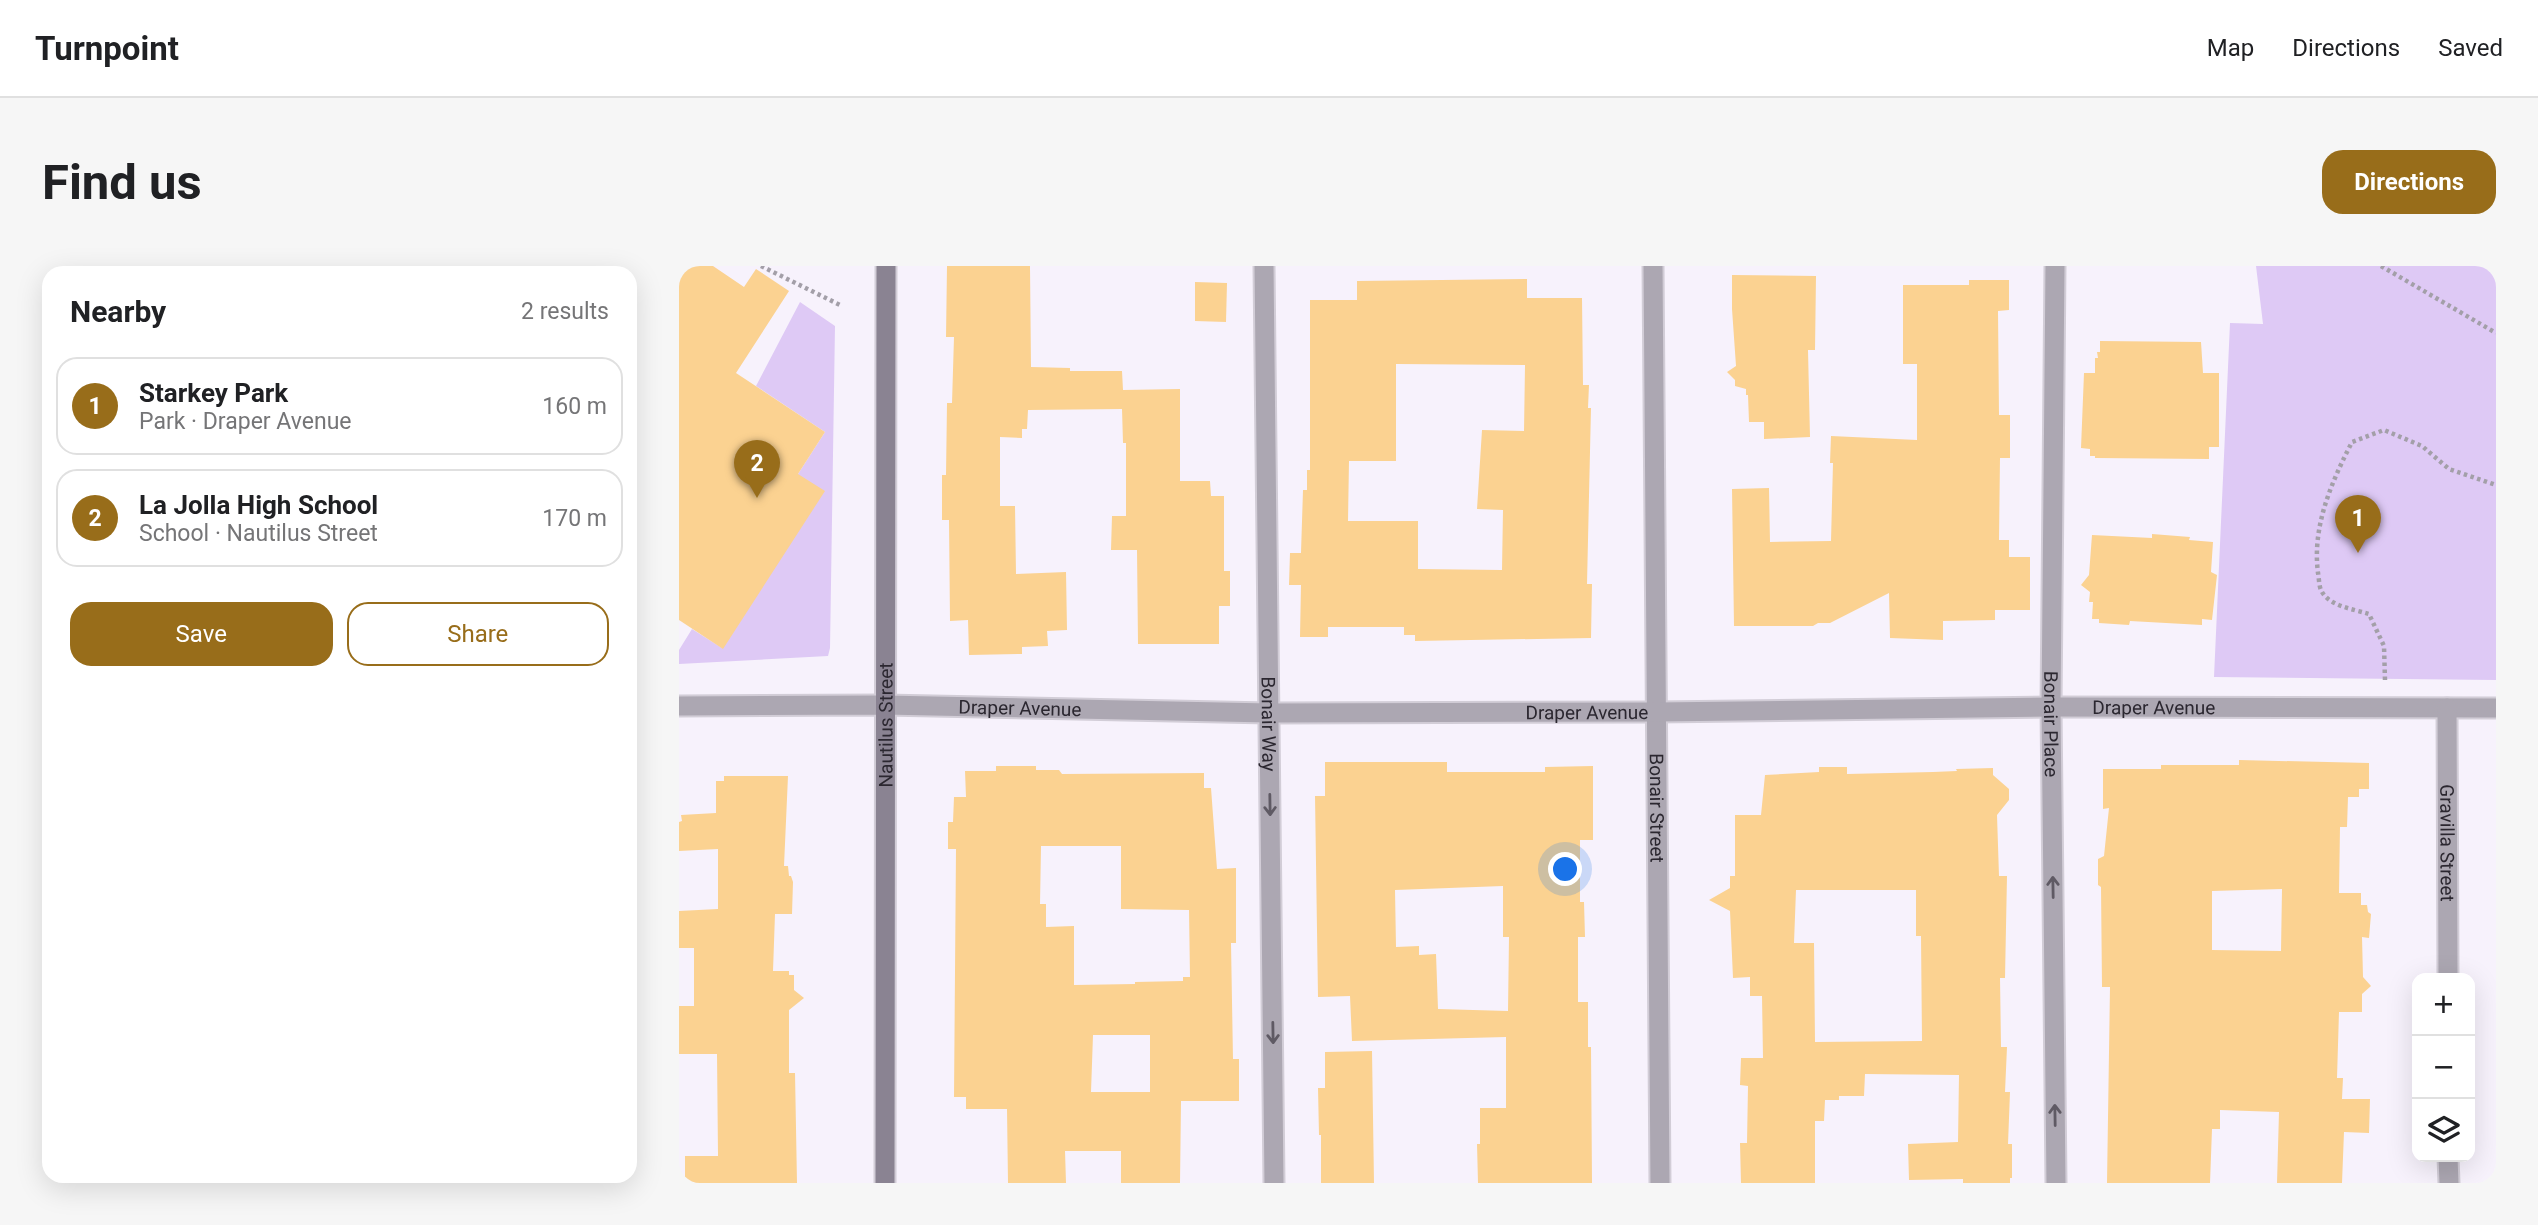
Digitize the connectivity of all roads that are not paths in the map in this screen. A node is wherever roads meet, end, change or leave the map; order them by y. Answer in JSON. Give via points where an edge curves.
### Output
{"nodes":[{"id":1,"x":886,"y":266,"type":"edge"},
{"id":2,"x":1264,"y":266,"type":"edge"},
{"id":3,"x":1653,"y":266,"type":"edge"},
{"id":4,"x":2055,"y":266,"type":"edge"},
{"id":5,"x":885,"y":705,"type":"junction"},
{"id":6,"x":679,"y":706,"type":"edge"},
{"id":7,"x":2051,"y":707,"type":"junction"},
{"id":8,"x":2447,"y":708,"type":"junction"},
{"id":9,"x":2496,"y":708,"type":"edge"},
{"id":10,"x":1658,"y":712,"type":"junction"},
{"id":11,"x":1269,"y":713,"type":"junction"},
{"id":12,"x":2448,"y":973,"type":"edge"},
{"id":13,"x":2448,"y":1162,"type":"edge"},
{"id":14,"x":885,"y":1183,"type":"edge"},
{"id":15,"x":1274,"y":1183,"type":"edge"},
{"id":16,"x":1660,"y":1183,"type":"edge"},
{"id":17,"x":2056,"y":1183,"type":"edge"},
{"id":18,"x":2449,"y":1183,"type":"edge"}],
"edges":[{"from":1,"to":5,"type":"main road","name":"Nautilus Street"},
{"from":2,"to":11,"type":"street","name":"Bonair Way"},
{"from":3,"to":10,"type":"street","name":"Bonair Street"},
{"from":4,"to":7,"type":"street","name":"Bonair Place"},
{"from":5,"to":6,"type":"street","name":"Draper Avenue"},
{"from":5,"to":11,"type":"street","name":"Draper Avenue"},
{"from":5,"to":14,"type":"main road","name":"Nautilus Street"},
{"from":7,"to":8,"type":"street","name":"Draper Avenue"},
{"from":7,"to":10,"type":"street","name":"Draper Avenue"},
{"from":17,"to":7,"type":"street","name":"Bonair Place","one_way":true},
{"from":8,"to":9,"type":"street","name":"Draper Avenue"},
{"from":8,"to":12,"type":"street","name":"Gravilla Street"},
{"from":10,"to":11,"type":"street","name":"Draper Avenue"},
{"from":10,"to":16,"type":"street","name":"Bonair Street"},
{"from":11,"to":15,"type":"street","name":"Bonair Way","one_way":true},
{"from":13,"to":18,"type":"street"}]}
